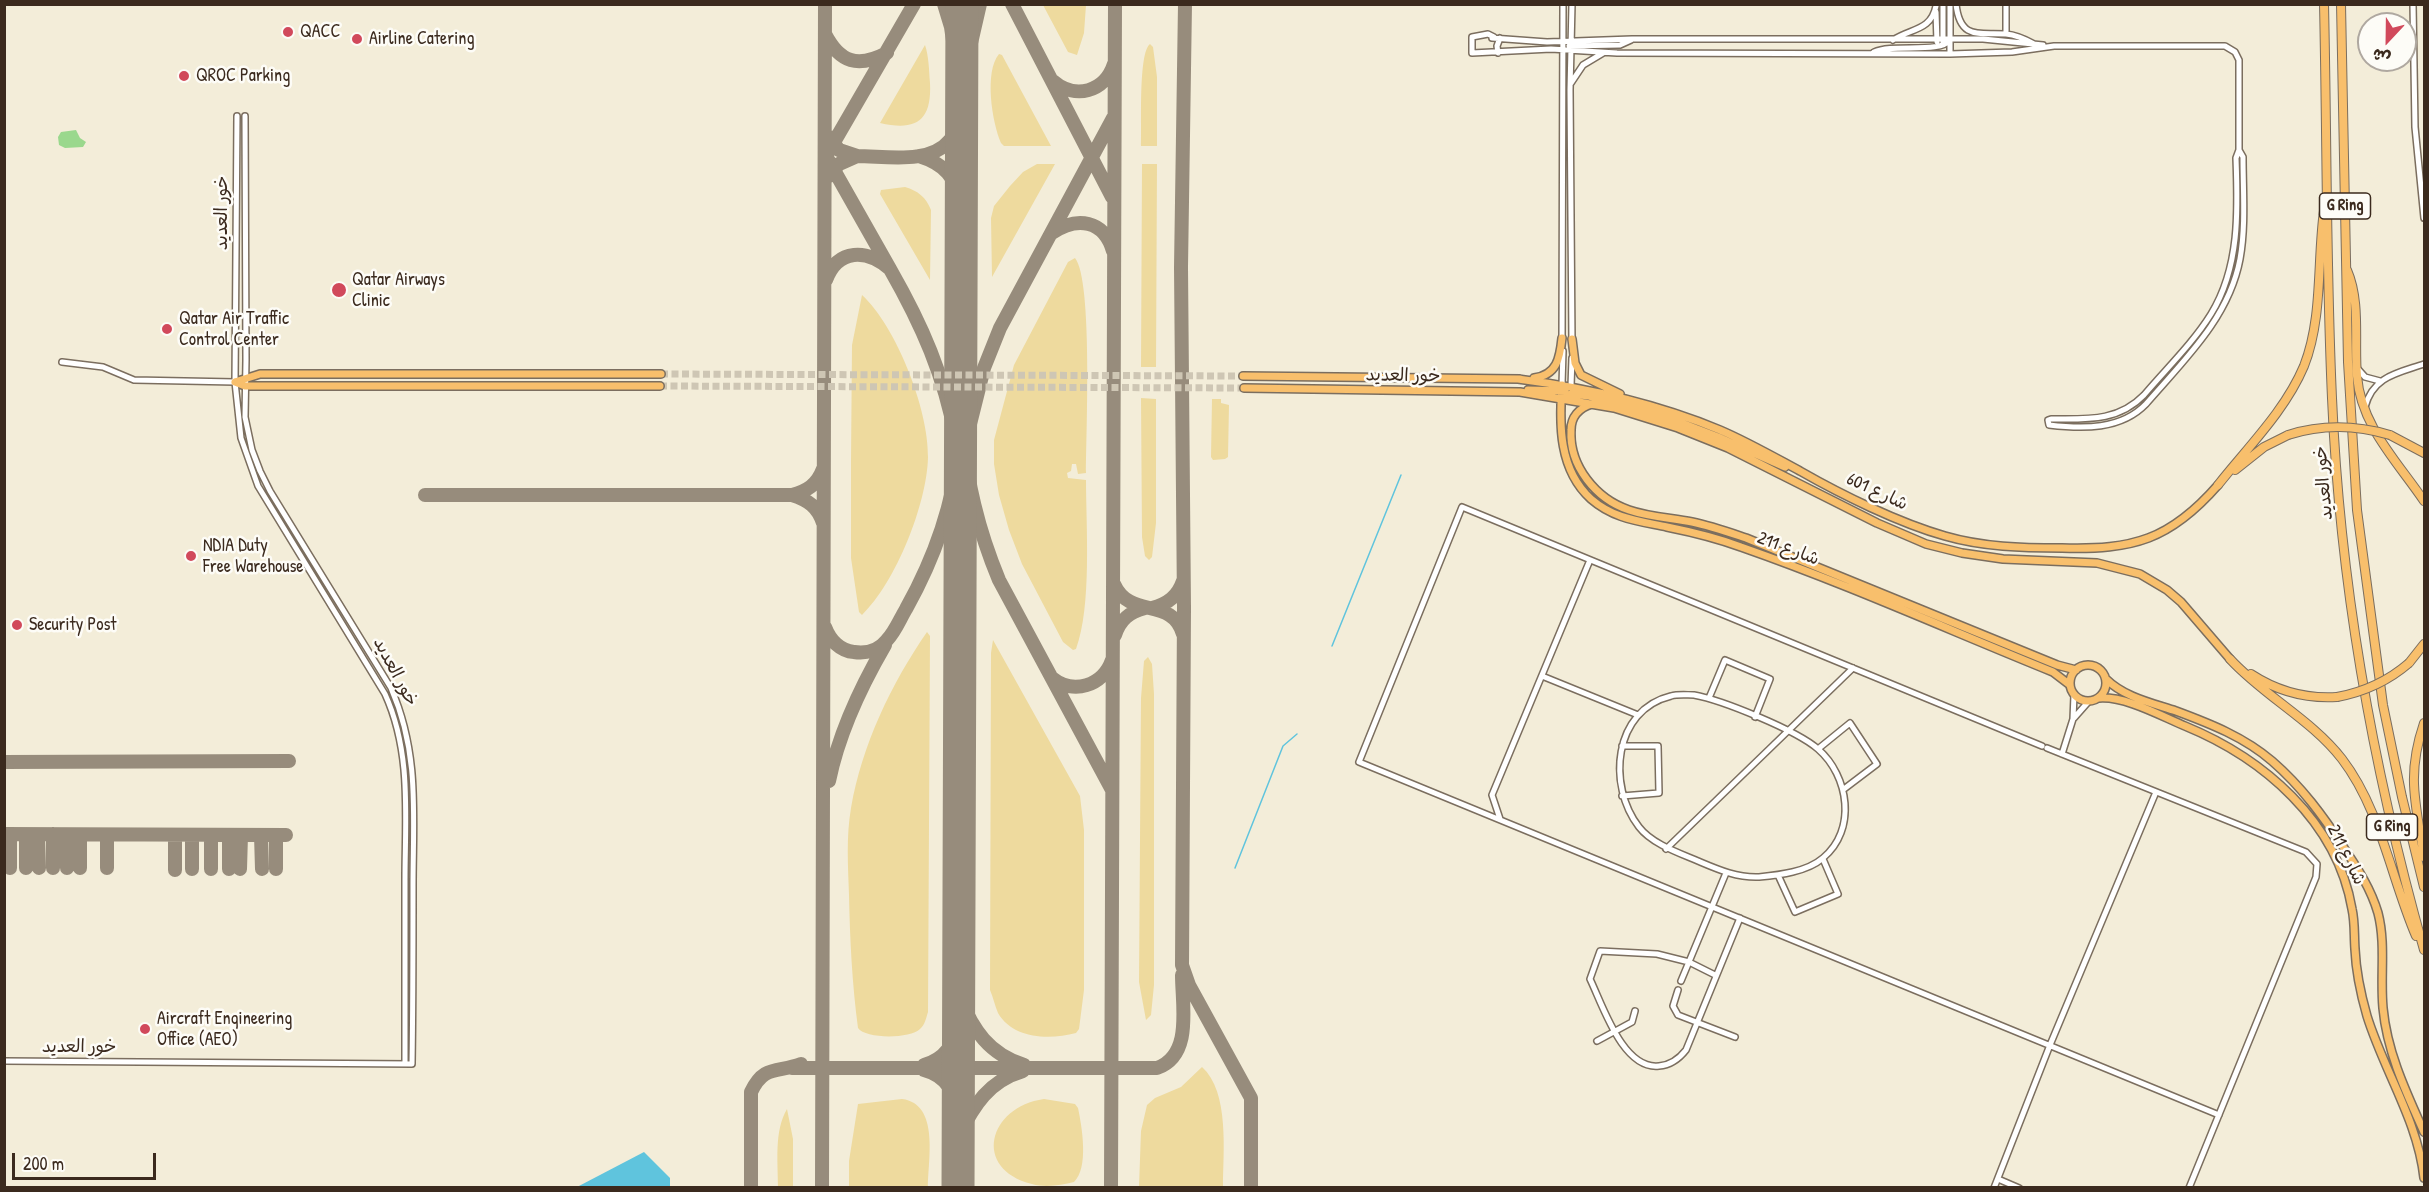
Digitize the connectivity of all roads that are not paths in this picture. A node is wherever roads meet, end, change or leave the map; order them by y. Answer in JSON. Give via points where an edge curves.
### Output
{"nodes":[{"id":1,"x":1563,"y":4,"type":"edge"},
{"id":2,"x":1572,"y":4,"type":"edge"},
{"id":3,"x":1950,"y":4,"type":"edge"},
{"id":4,"x":1956,"y":4,"type":"edge"},
{"id":5,"x":2006,"y":4,"type":"edge"},
{"id":6,"x":2324,"y":4,"type":"edge"},
{"id":7,"x":2341,"y":4,"type":"edge"},
{"id":8,"x":2413,"y":4,"type":"edge"},
{"id":9,"x":1938,"y":5,"type":"edge"},
{"id":10,"x":2006,"y":34,"type":"junction"},
{"id":11,"x":1497,"y":38,"type":"junction"},
{"id":12,"x":1564,"y":40,"type":"junction"},
{"id":13,"x":1893,"y":40,"type":"junction"},
{"id":14,"x":1942,"y":44,"type":"junction"},
{"id":15,"x":2036,"y":44,"type":"junction"},
{"id":16,"x":1571,"y":46,"type":"junction"},
{"id":17,"x":2054,"y":46,"type":"junction"},
{"id":18,"x":1563,"y":51,"type":"junction"},
{"id":19,"x":1605,"y":52,"type":"junction"},
{"id":20,"x":1498,"y":53,"type":"junction"},
{"id":21,"x":1950,"y":54,"type":"junction"},
{"id":22,"x":1570,"y":84,"type":"junction"},
{"id":23,"x":237,"y":116,"type":"dead end"},
{"id":24,"x":245,"y":116,"type":"dead end"},
{"id":25,"x":2239,"y":150,"type":"junction"},
{"id":26,"x":2328,"y":189,"type":"junction"},
{"id":27,"x":2424,"y":218,"type":"edge"},
{"id":28,"x":2345,"y":266,"type":"junction"},
{"id":29,"x":1562,"y":338,"type":"junction"},
{"id":30,"x":1572,"y":339,"type":"junction"},
{"id":31,"x":62,"y":362,"type":"dead end"},
{"id":32,"x":2424,"y":364,"type":"edge"},
{"id":33,"x":2357,"y":368,"type":"junction"},
{"id":34,"x":661,"y":374,"type":"tunnel mouth"},
{"id":35,"x":1243,"y":376,"type":"tunnel mouth"},
{"id":36,"x":245,"y":378,"type":"junction"},
{"id":37,"x":1518,"y":379,"type":"junction"},
{"id":38,"x":2380,"y":381,"type":"junction"},
{"id":39,"x":235,"y":382,"type":"junction"},
{"id":40,"x":245,"y":386,"type":"junction"},
{"id":41,"x":660,"y":386,"type":"tunnel mouth"},
{"id":42,"x":1571,"y":386,"type":"junction"},
{"id":43,"x":1244,"y":388,"type":"tunnel mouth"},
{"id":44,"x":1562,"y":391,"type":"junction"},
{"id":45,"x":1628,"y":399,"type":"junction"},
{"id":46,"x":1594,"y":403,"type":"junction"},
{"id":47,"x":2364,"y":408,"type":"junction"},
{"id":48,"x":2424,"y":453,"type":"edge"},
{"id":49,"x":1801,"y":472,"type":"junction"},
{"id":50,"x":2218,"y":485,"type":"junction"},
{"id":51,"x":2424,"y":501,"type":"edge"},
{"id":52,"x":1590,"y":560,"type":"junction"},
{"id":53,"x":2424,"y":644,"type":"edge"},
{"id":54,"x":2230,"y":658,"type":"junction"},
{"id":55,"x":1853,"y":668,"type":"junction"},
{"id":56,"x":2076,"y":670,"type":"junction"},
{"id":57,"x":1542,"y":676,"type":"junction"},
{"id":58,"x":2106,"y":679,"type":"junction"},
{"id":59,"x":2070,"y":685,"type":"junction"},
{"id":60,"x":2074,"y":695,"type":"junction"},
{"id":61,"x":1709,"y":698,"type":"junction"},
{"id":62,"x":2099,"y":698,"type":"junction"},
{"id":63,"x":2089,"y":701,"type":"junction"},
{"id":64,"x":1638,"y":715,"type":"junction"},
{"id":65,"x":1755,"y":717,"type":"junction"},
{"id":66,"x":2073,"y":719,"type":"junction"},
{"id":67,"x":2424,"y":723,"type":"edge"},
{"id":68,"x":1788,"y":731,"type":"junction"},
{"id":69,"x":1622,"y":746,"type":"junction"},
{"id":70,"x":1818,"y":749,"type":"junction"},
{"id":71,"x":2062,"y":754,"type":"junction"},
{"id":72,"x":1844,"y":789,"type":"junction"},
{"id":73,"x":2156,"y":792,"type":"junction"},
{"id":74,"x":1623,"y":796,"type":"junction"},
{"id":75,"x":1500,"y":819,"type":"junction"},
{"id":76,"x":1667,"y":849,"type":"junction"},
{"id":77,"x":2424,"y":857,"type":"edge"},
{"id":78,"x":1823,"y":859,"type":"junction"},
{"id":79,"x":1726,"y":873,"type":"junction"},
{"id":80,"x":1778,"y":875,"type":"junction"},
{"id":81,"x":2424,"y":887,"type":"edge"},
{"id":82,"x":1713,"y":906,"type":"junction"},
{"id":83,"x":1740,"y":918,"type":"junction"},
{"id":84,"x":2424,"y":950,"type":"edge"},
{"id":85,"x":2424,"y":956,"type":"edge"},
{"id":86,"x":1689,"y":962,"type":"junction"},
{"id":87,"x":1715,"y":975,"type":"junction"},
{"id":88,"x":1681,"y":981,"type":"dead end"},
{"id":89,"x":1678,"y":990,"type":"dead end"},
{"id":90,"x":1635,"y":1011,"type":"dead end"},
{"id":91,"x":1696,"y":1022,"type":"junction"},
{"id":92,"x":1616,"y":1032,"type":"junction"},
{"id":93,"x":1735,"y":1037,"type":"dead end"},
{"id":94,"x":1597,"y":1041,"type":"dead end"},
{"id":95,"x":2050,"y":1045,"type":"junction"},
{"id":96,"x":4,"y":1061,"type":"edge"},
{"id":97,"x":405,"y":1064,"type":"junction"},
{"id":98,"x":2219,"y":1115,"type":"junction"},
{"id":99,"x":2424,"y":1132,"type":"edge"},
{"id":100,"x":2424,"y":1178,"type":"edge"},
{"id":101,"x":1998,"y":1179,"type":"junction"},
{"id":102,"x":1994,"y":1188,"type":"edge"},
{"id":103,"x":2019,"y":1188,"type":"edge"},
{"id":104,"x":2189,"y":1188,"type":"edge"}],
"edges":[{"from":1,"to":12,"type":"street"},
{"from":2,"to":16,"type":"street"},
{"from":3,"to":14,"type":"street"},
{"from":4,"to":10,"type":"street","via":[[1959,20],[1970,32]]},
{"from":5,"to":10,"type":"street"},
{"from":6,"to":26,"type":"highway","name":"خور العديد","number":"G Ring"},
{"from":7,"to":28,"type":"highway","name":"خور العديد","number":"G Ring"},
{"from":8,"to":27,"type":"street","via":[[2416,143]]},
{"from":9,"to":13,"type":"street","via":[[1924,27]]},
{"from":9,"to":14,"type":"street"},
{"from":10,"to":15,"type":"street"},
{"from":11,"to":12,"type":"street"},
{"from":11,"to":20,"type":"street"},
{"from":11,"to":20,"type":"street","via":[[1472,36],[1472,53]]},
{"from":12,"to":16,"type":"street"},
{"from":12,"to":18,"type":"street"},
{"from":13,"to":14,"type":"street"},
{"from":13,"to":16,"type":"street","via":[[1632,39]]},
{"from":14,"to":15,"type":"street","via":[[1988,40]]},
{"from":14,"to":19,"type":"street","via":[[1888,48],[1873,53]]},
{"from":14,"to":21,"type":"street"},
{"from":14,"to":21,"type":"street"},
{"from":15,"to":17,"type":"street"},
{"from":16,"to":18,"type":"street"},
{"from":16,"to":19,"type":"street"},
{"from":16,"to":22,"type":"street"},
{"from":17,"to":21,"type":"street"},
{"from":17,"to":25,"type":"street","via":[[2220,46],[2232,50],[2240,64]]},
{"from":18,"to":20,"type":"street"},
{"from":18,"to":29,"type":"street"},
{"from":19,"to":22,"type":"street","via":[[1583,65]]},
{"from":22,"to":30,"type":"street"},
{"from":23,"to":39,"type":"street","name":"خور العديد"},
{"from":24,"to":36,"type":"street","name":"خور العديد"},
{"from":25,"to":25,"type":"street","via":[[2234,252],[2227,282],[2211,315],[2132,406],[2101,418],[2051,419],[2049,425],[2101,426],[2133,415],[2215,321],[2230,292],[2241,250],[2243,157]]},
{"from":26,"to":50,"type":"highway","via":[[2315,317],[2304,366],[2280,409]]},
{"from":26,"to":84,"type":"highway","name":"خور العديد","number":"G Ring","via":[[2332,399],[2349,585],[2377,761]]},
{"from":28,"to":33,"type":"highway","via":[[2353,287]]},
{"from":28,"to":81,"type":"highway","name":"خور العديد","number":"G Ring","via":[[2351,441],[2372,628],[2391,741]]},
{"from":29,"to":37,"type":"main road","via":[[1553,370],[1542,377]]},
{"from":29,"to":44,"type":"street"},
{"from":30,"to":42,"type":"street"},
{"from":30,"to":45,"type":"main road","via":[[1581,375]]},
{"from":31,"to":39,"type":"street","via":[[103,367],[134,380]]},
{"from":32,"to":38,"type":"street"},
{"from":33,"to":38,"type":"street","via":[[2365,376]]},
{"from":33,"to":47,"type":"highway"},
{"from":34,"to":36,"type":"main road","via":[[260,374]]},
{"from":35,"to":37,"type":"main road"},
{"from":36,"to":39,"type":"main road"},
{"from":36,"to":40,"type":"street","name":"خور العديد"},
{"from":37,"to":44,"type":"main road"},
{"from":38,"to":47,"type":"street"},
{"from":39,"to":40,"type":"main road"},
{"from":39,"to":97,"type":"street","name":"خور العديد","via":[[241,438],[258,486],[385,694],[400,737],[405,797]]},
{"from":40,"to":41,"type":"main road"},
{"from":40,"to":97,"type":"street","name":"خور العديد","via":[[247,427],[265,481],[391,688],[408,737],[413,772],[412,1064]]},
{"from":42,"to":44,"type":"main road"},
{"from":42,"to":45,"type":"main road","name":"شارع 601"},
{"from":43,"to":44,"type":"main road","name":"خور العديد"},
{"from":44,"to":46,"type":"main road","name":"شارع 601"},
{"from":44,"to":49,"type":"main road","via":[[1659,414]]},
{"from":44,"to":59,"type":"main road","name":"شارع 211","via":[[1563,448],[1569,469],[1586,494],[1610,512],[1742,547],[2053,672]]},
{"from":45,"to":49,"type":"main road","name":"شارع 601","via":[[1720,430]]},
{"from":46,"to":54,"type":"main road","name":"شارع 601","via":[[1713,442],[1926,544],[2003,559],[2113,566],[2154,581],[2193,612]]},
{"from":46,"to":56,"type":"main road","name":"شارع 211","via":[[1579,410],[1572,422],[1573,453],[1588,481],[1617,506],[1746,538]]},
{"from":47,"to":51,"type":"highway","via":[[2379,440]]},
{"from":48,"to":50,"type":"highway","bridge":true,"via":[[2390,435],[2364,428],[2327,426],[2288,435],[2251,456]]},
{"from":49,"to":50,"type":"main road","name":"شارع 601","via":[[1923,528],[1962,540],[2002,546],[2108,548],[2154,537],[2182,521]]},
{"from":52,"to":55,"type":"street"},
{"from":52,"to":57,"type":"street"},
{"from":52,"to":75,"type":"street","via":[[1462,507],[1359,762]]},
{"from":53,"to":54,"type":"highway","bridge":true,"via":[[2393,676],[2371,688],[2337,698],[2304,696],[2274,687]]},
{"from":54,"to":85,"type":"highway","via":[[2324,740],[2352,773],[2369,806]]},
{"from":55,"to":68,"type":"street"},
{"from":55,"to":71,"type":"street"},
{"from":56,"to":58,"type":"main road","via":[[2092,665]]},
{"from":56,"to":59,"type":"main road"},
{"from":57,"to":64,"type":"street"},
{"from":57,"to":75,"type":"street","via":[[1492,795]]},
{"from":58,"to":62,"type":"main road","via":[[2106,689]]},
{"from":58,"to":99,"type":"main road","name":"شارع 211","via":[[2123,692],[2216,726],[2249,744],[2291,778],[2324,817],[2363,877],[2375,904],[2383,945],[2386,1031]]},
{"from":59,"to":60,"type":"main road"},
{"from":60,"to":63,"type":"main road"},
{"from":60,"to":66,"type":"street"},
{"from":61,"to":64,"type":"street","via":[[1672,696],[1655,702]]},
{"from":61,"to":65,"type":"street"},
{"from":61,"to":65,"type":"street","via":[[1725,660],[1770,679]]},
{"from":62,"to":63,"type":"main road"},
{"from":62,"to":100,"type":"main road","name":"شارع 211","via":[[2119,700],[2234,749],[2282,786],[2321,834],[2348,890],[2363,1002],[2415,1134]]},
{"from":63,"to":66,"type":"street"},
{"from":64,"to":69,"type":"street"},
{"from":65,"to":68,"type":"street"},
{"from":66,"to":71,"type":"street"},
{"from":67,"to":77,"type":"highway","via":[[2415,757],[2413,789]]},
{"from":68,"to":70,"type":"street"},
{"from":68,"to":76,"type":"street"},
{"from":69,"to":74,"type":"street","via":[[1618,772]]},
{"from":69,"to":74,"type":"street","via":[[1658,746],[1659,793]]},
{"from":70,"to":72,"type":"street"},
{"from":70,"to":72,"type":"street","via":[[1850,723],[1877,764]]},
{"from":71,"to":73,"type":"street"},
{"from":72,"to":78,"type":"street","via":[[1843,826]]},
{"from":73,"to":95,"type":"street"},
{"from":73,"to":98,"type":"street","via":[[2306,852],[2317,864],[2316,878]]},
{"from":74,"to":76,"type":"street","via":[[1640,829]]},
{"from":75,"to":82,"type":"street"},
{"from":76,"to":79,"type":"street"},
{"from":78,"to":80,"type":"street"},
{"from":78,"to":80,"type":"street","via":[[1838,894],[1795,912]]},
{"from":79,"to":80,"type":"street"},
{"from":79,"to":82,"type":"street"},
{"from":82,"to":83,"type":"street"},
{"from":82,"to":86,"type":"street"},
{"from":83,"to":87,"type":"street"},
{"from":83,"to":95,"type":"street"},
{"from":86,"to":87,"type":"street"},
{"from":86,"to":88,"type":"street"},
{"from":86,"to":92,"type":"street","via":[[1657,954],[1600,951],[1590,979]]},
{"from":87,"to":91,"type":"street"},
{"from":89,"to":91,"type":"street","via":[[1673,1006],[1678,1015]]},
{"from":90,"to":92,"type":"street","via":[[1632,1022]]},
{"from":91,"to":92,"type":"street","via":[[1686,1050],[1667,1065],[1640,1064],[1627,1053]]},
{"from":91,"to":93,"type":"street"},
{"from":92,"to":94,"type":"street"},
{"from":95,"to":98,"type":"street"},
{"from":95,"to":101,"type":"street"},
{"from":96,"to":97,"type":"street","name":"خور العديد"},
{"from":98,"to":104,"type":"street"},
{"from":101,"to":102,"type":"street"},
{"from":101,"to":103,"type":"street"}]}
